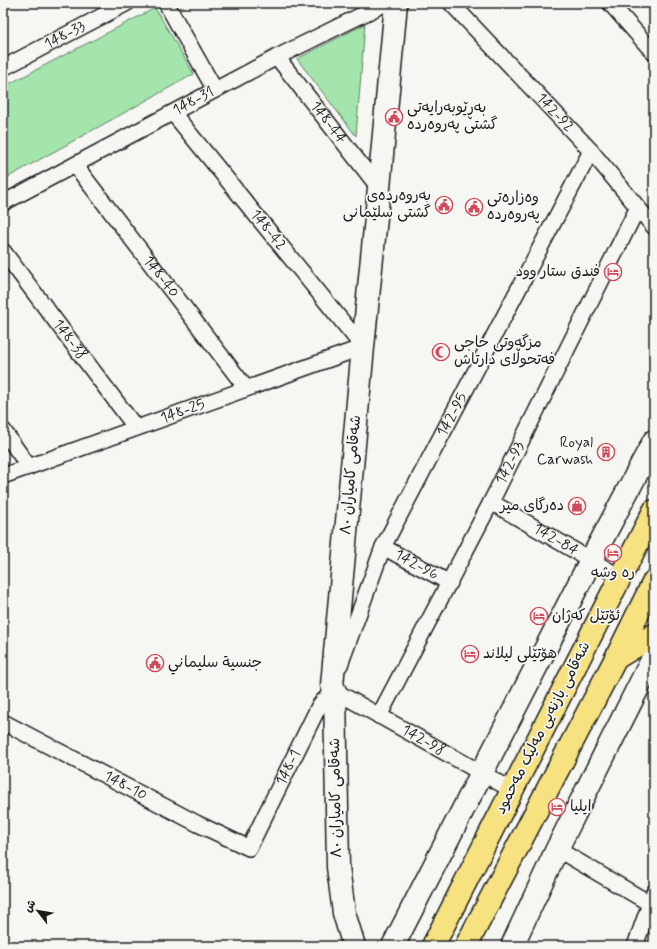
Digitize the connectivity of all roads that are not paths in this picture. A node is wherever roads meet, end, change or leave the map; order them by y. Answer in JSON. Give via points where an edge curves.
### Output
{"nodes":[{"id":1,"x":166,"y":3,"type":"edge"},
{"id":2,"x":386,"y":3,"type":"edge"},
{"id":3,"x":396,"y":3,"type":"edge"},
{"id":4,"x":451,"y":3,"type":"edge"},
{"id":5,"x":610,"y":3,"type":"edge"},
{"id":6,"x":124,"y":4,"type":"edge"},
{"id":7,"x":654,"y":53,"type":"edge"},
{"id":8,"x":277,"y":57,"type":"junction"},
{"id":9,"x":3,"y":68,"type":"edge"},
{"id":10,"x":215,"y":90,"type":"junction"},
{"id":11,"x":173,"y":113,"type":"junction"},
{"id":12,"x":591,"y":151,"type":"junction"},
{"id":13,"x":75,"y":165,"type":"junction"},
{"id":14,"x":380,"y":188,"type":"junction"},
{"id":15,"x":3,"y":203,"type":"edge"},
{"id":16,"x":638,"y":209,"type":"junction"},
{"id":17,"x":654,"y":227,"type":"edge"},
{"id":18,"x":3,"y":252,"type":"edge"},
{"id":19,"x":363,"y":347,"type":"junction"},
{"id":20,"x":246,"y":388,"type":"junction"},
{"id":21,"x":136,"y":428,"type":"junction"},
{"id":22,"x":3,"y":430,"type":"edge"},
{"id":23,"x":654,"y":441,"type":"edge"},
{"id":24,"x":29,"y":467,"type":"junction"},
{"id":25,"x":3,"y":476,"type":"edge"},
{"id":26,"x":491,"y":502,"type":"junction"},
{"id":27,"x":654,"y":511,"type":"edge"},
{"id":28,"x":383,"y":547,"type":"junction"},
{"id":29,"x":591,"y":560,"type":"junction"},
{"id":30,"x":620,"y":577,"type":"junction"},
{"id":31,"x":654,"y":581,"type":"edge"},
{"id":32,"x":450,"y":583,"type":"junction"},
{"id":33,"x":654,"y":635,"type":"edge"},
{"id":34,"x":654,"y":656,"type":"edge"},
{"id":35,"x":616,"y":658,"type":"junction"},
{"id":36,"x":334,"y":688,"type":"junction"},
{"id":37,"x":379,"y":716,"type":"junction"},
{"id":38,"x":3,"y":722,"type":"edge"},
{"id":39,"x":482,"y":773,"type":"junction"},
{"id":40,"x":512,"y":790,"type":"junction"},
{"id":41,"x":249,"y":848,"type":"joint"},
{"id":42,"x":557,"y":849,"type":"junction"},
{"id":43,"x":652,"y":898,"type":"edge"},
{"id":44,"x":349,"y":943,"type":"edge"},
{"id":45,"x":393,"y":946,"type":"edge"},
{"id":46,"x":433,"y":946,"type":"edge"},
{"id":47,"x":466,"y":946,"type":"edge"},
{"id":48,"x":512,"y":946,"type":"edge"},
{"id":49,"x":635,"y":946,"type":"edge"}],
"edges":[{"from":1,"to":10,"type":"street"},
{"from":2,"to":8,"type":"street","name":"148-31"},
{"from":3,"to":14,"type":"street","name":"شەقامی کامیاران ٨٠"},
{"from":4,"to":12,"type":"street","name":"142-92"},
{"from":5,"to":7,"type":"street"},
{"from":6,"to":9,"type":"street","name":"148-33"},
{"from":8,"to":10,"type":"street","name":"148-31"},
{"from":8,"to":14,"type":"street","name":"148-44"},
{"from":10,"to":11,"type":"street","name":"148-31"},
{"from":11,"to":13,"type":"street","name":"148-31"},
{"from":11,"to":19,"type":"street","name":"148-42"},
{"from":12,"to":16,"type":"street","name":"142-92"},
{"from":12,"to":28,"type":"street","name":"142-95"},
{"from":13,"to":15,"type":"street","name":"148-31"},
{"from":13,"to":20,"type":"street","name":"148-40"},
{"from":14,"to":19,"type":"street","name":"شەقامی کامیاران ٨٠"},
{"from":16,"to":17,"type":"street","name":"142-92"},
{"from":16,"to":26,"type":"street","name":"142-93"},
{"from":18,"to":21,"type":"street","name":"148-38"},
{"from":19,"to":20,"type":"street","name":"148-25"},
{"from":19,"to":36,"type":"street","name":"شەقامی کامیاران ٨٠"},
{"from":20,"to":21,"type":"street","name":"148-25"},
{"from":21,"to":24,"type":"street","name":"148-25"},
{"from":22,"to":24,"type":"street"},
{"from":23,"to":29,"type":"street"},
{"from":24,"to":25,"type":"street","name":"148-25"},
{"from":26,"to":29,"type":"street","name":"142-84"},
{"from":26,"to":32,"type":"street","name":"142-93"},
{"from":27,"to":30,"type":"highway","name":"شەقامی بازنەیی مەلیک مەحمود"},
{"from":28,"to":32,"type":"street","name":"142-96"},
{"from":28,"to":36,"type":"street","name":"142-95"},
{"from":29,"to":30,"type":"street","name":"142-84"},
{"from":29,"to":39,"type":"street"},
{"from":30,"to":40,"type":"highway","name":"شەقامی بازنەیی مەلیک مەحمود"},
{"from":31,"to":35,"type":"highway"},
{"from":32,"to":37,"type":"street","name":"142-93"},
{"from":33,"to":35,"type":"highway"},
{"from":34,"to":42,"type":"street"},
{"from":35,"to":47,"type":"highway"},
{"from":36,"to":37,"type":"street","name":"142-98"},
{"from":36,"to":41,"type":"street","name":"148-1","via":[[319,706]]},
{"from":36,"to":44,"type":"street","name":"شەقامی کامیاران ٨٠","via":[[338,867]]},
{"from":37,"to":39,"type":"street","name":"142-98"},
{"from":38,"to":41,"type":"street","name":"148-10"},
{"from":39,"to":40,"type":"street","name":"142-98"},
{"from":39,"to":45,"type":"street"},
{"from":40,"to":46,"type":"highway","name":"شەقامی بازنەیی مەلیک مەحمود"},
{"from":42,"to":43,"type":"street"},
{"from":42,"to":48,"type":"street"},
{"from":43,"to":49,"type":"street"}]}
